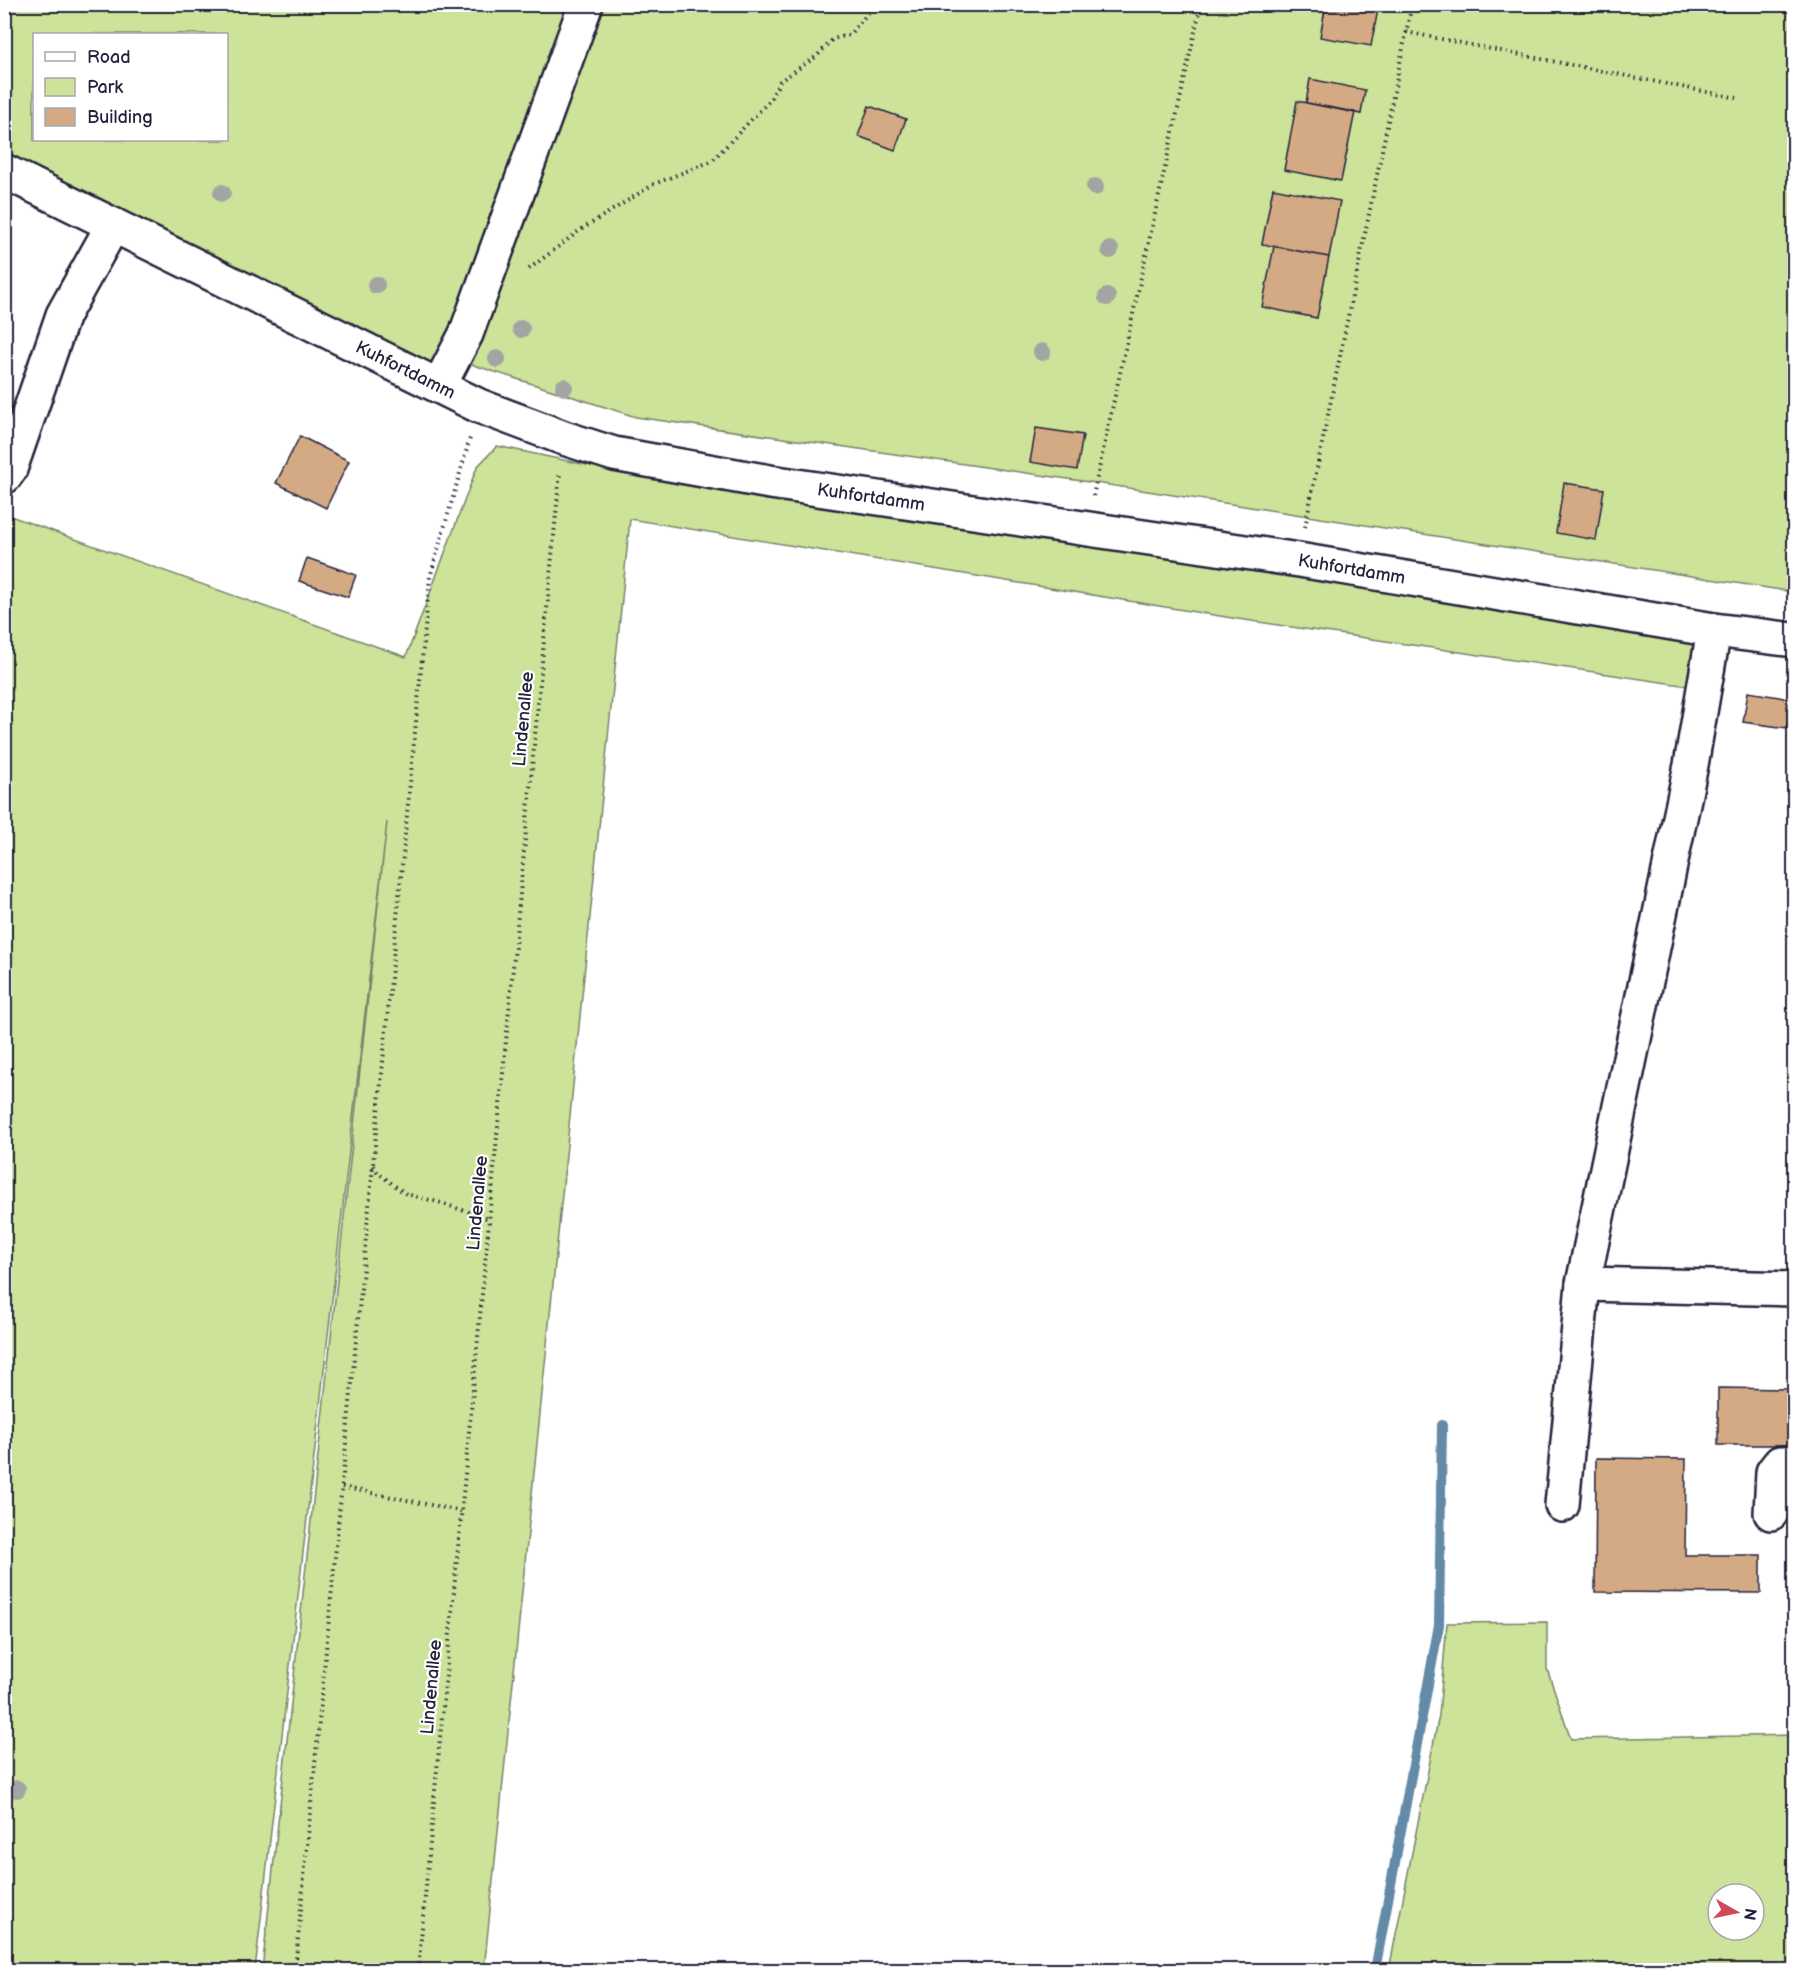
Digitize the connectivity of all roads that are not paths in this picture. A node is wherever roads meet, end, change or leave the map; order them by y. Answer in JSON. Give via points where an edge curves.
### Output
{"nodes":[{"id":1,"x":586,"y":4,"type":"edge"},
{"id":2,"x":4,"y":171,"type":"edge"},
{"id":3,"x":113,"y":225,"type":"junction"},
{"id":4,"x":439,"y":386,"type":"junction"},
{"id":5,"x":4,"y":477,"type":"edge"},
{"id":6,"x":1714,"y":630,"type":"junction"},
{"id":7,"x":1794,"y":640,"type":"edge"},
{"id":8,"x":1583,"y":1284,"type":"junction"},
{"id":9,"x":1794,"y":1289,"type":"edge"},
{"id":10,"x":1794,"y":1462,"type":"edge"},
{"id":11,"x":1562,"y":1505,"type":"dead end"},
{"id":12,"x":1771,"y":1513,"type":"dead end"}],
"edges":[{"from":1,"to":4,"type":"street","via":[[466,334]]},
{"from":2,"to":3,"type":"street","name":"Kuhfortdamm"},
{"from":3,"to":4,"type":"street","name":"Kuhfortdamm"},
{"from":3,"to":5,"type":"street","via":[[63,315]]},
{"from":4,"to":6,"type":"street","name":"Kuhfortdamm","via":[[479,406],[614,453],[759,480],[1299,560]]},
{"from":6,"to":7,"type":"street","name":"Kuhfortdamm"},
{"from":6,"to":8,"type":"street","via":[[1691,765]]},
{"from":8,"to":9,"type":"street"},
{"from":8,"to":11,"type":"street"},
{"from":10,"to":12,"type":"street","via":[[1780,1462],[1773,1472]]}]}
